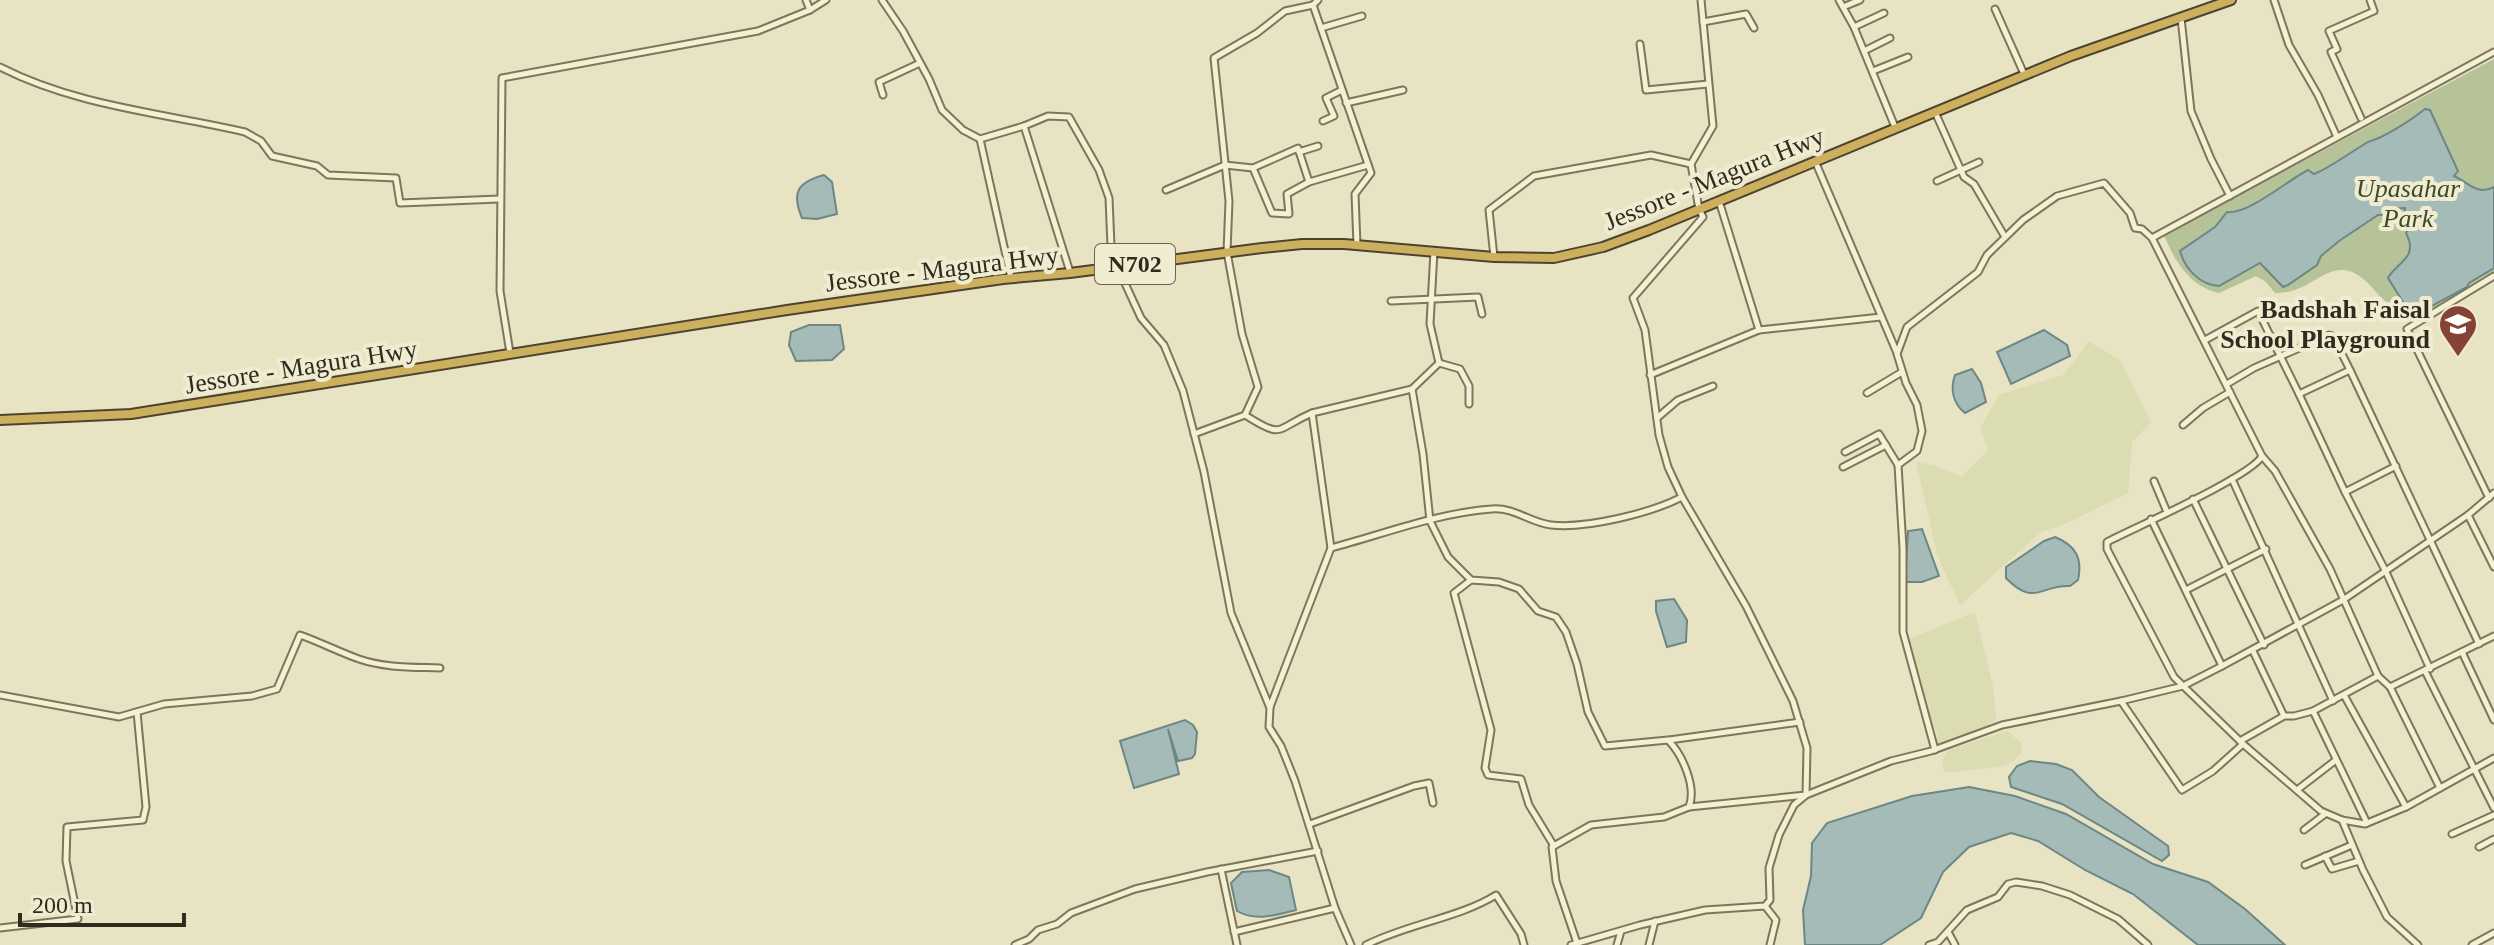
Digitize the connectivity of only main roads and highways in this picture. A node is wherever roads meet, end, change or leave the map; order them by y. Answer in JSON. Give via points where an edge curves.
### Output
{"nodes":[{"id":1,"x":2231,"y":0,"type":"edge"},
{"id":2,"x":0,"y":420,"type":"edge"}],
"edges":[{"from":1,"to":2,"type":"highway","name":"Jessore - Magura Hwy","number":"N702","via":[[2024,75],[1624,239],[1554,258],[1302,244],[787,310],[131,414]]}]}
